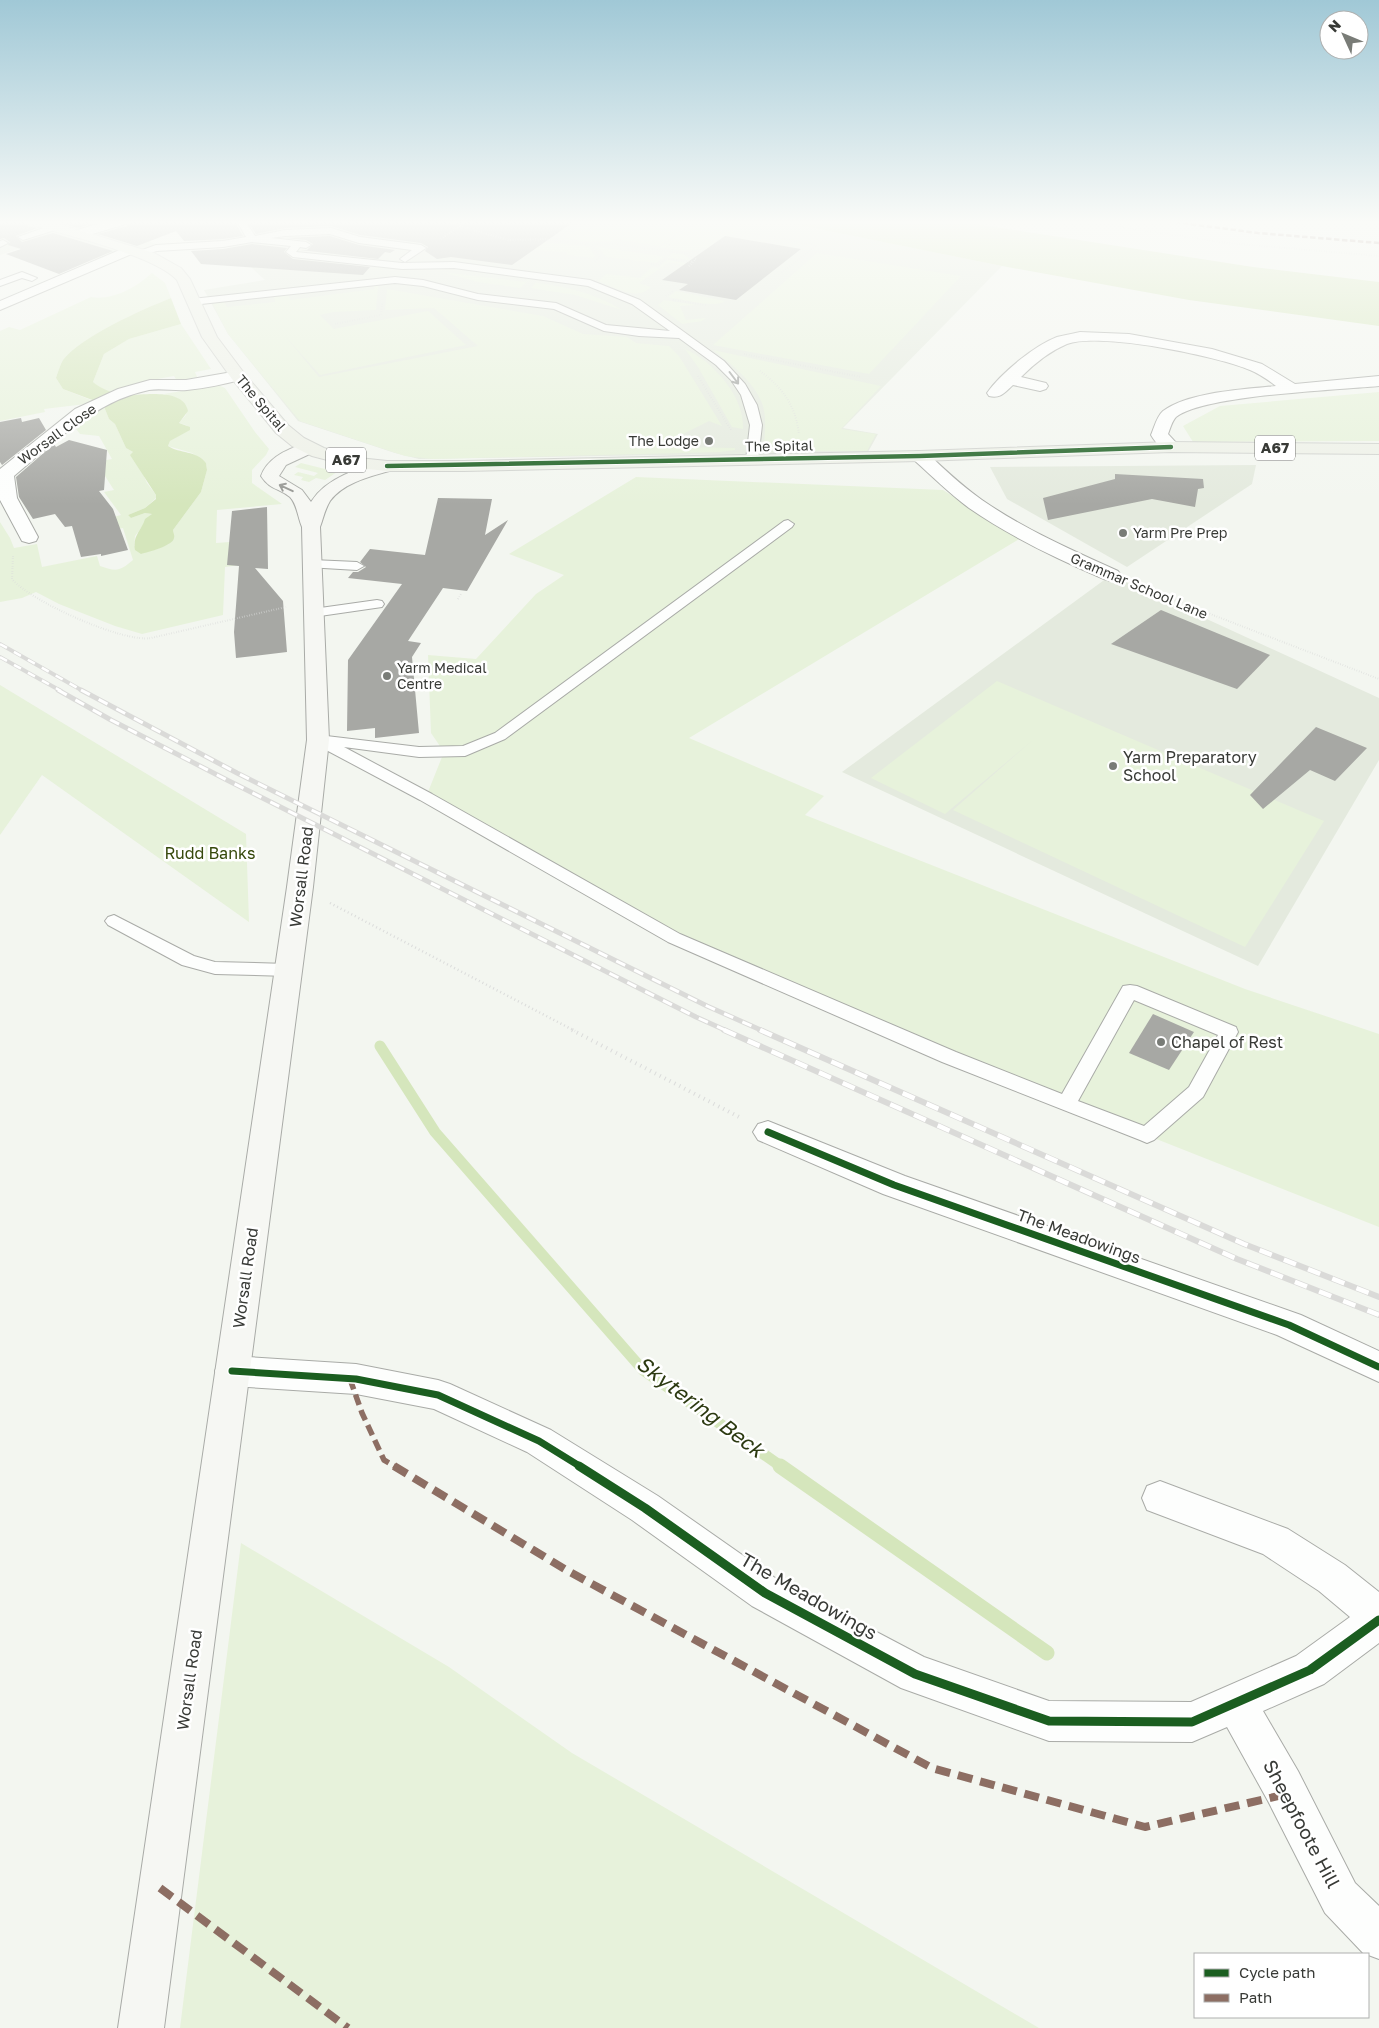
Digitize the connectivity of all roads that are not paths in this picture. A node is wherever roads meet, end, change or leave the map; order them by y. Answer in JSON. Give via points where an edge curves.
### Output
{"nodes":[{"id":1,"x":199,"y":316,"type":"edge"},
{"id":2,"x":577,"y":316,"type":"edge"},
{"id":3,"x":655,"y":316,"type":"edge"},
{"id":4,"x":681,"y":335,"type":"junction"},
{"id":5,"x":238,"y":376,"type":"junction"},
{"id":6,"x":1010,"y":379,"type":"junction"},
{"id":7,"x":1379,"y":381,"type":"edge"},
{"id":8,"x":1040,"y":386,"type":"dead end"},
{"id":9,"x":1291,"y":389,"type":"junction"},
{"id":10,"x":995,"y":393,"type":"dead end"},
{"id":11,"x":1171,"y":447,"type":"junction"},
{"id":12,"x":308,"y":448,"type":"junction"},
{"id":13,"x":1379,"y":449,"type":"edge"},
{"id":14,"x":920,"y":456,"type":"junction"},
{"id":15,"x":745,"y":460,"type":"junction"},
{"id":16,"x":387,"y":466,"type":"junction"},
{"id":17,"x":788,"y":524,"type":"dead end"},
{"id":18,"x":311,"y":527,"type":"junction"},
{"id":19,"x":30,"y":537,"type":"dead end"},
{"id":20,"x":312,"y":564,"type":"junction"},
{"id":21,"x":357,"y":566,"type":"dead end"},
{"id":22,"x":1111,"y":576,"type":"road end"},
{"id":23,"x":377,"y":604,"type":"dead end"},
{"id":24,"x":303,"y":609,"type":"junction"},
{"id":25,"x":318,"y":740,"type":"junction"},
{"id":26,"x":114,"y":921,"type":"dead end"},
{"id":27,"x":288,"y":970,"type":"junction"},
{"id":28,"x":1066,"y":1104,"type":"junction"},
{"id":29,"x":768,"y":1132,"type":"road end"},
{"id":30,"x":1379,"y":1368,"type":"edge"},
{"id":31,"x":232,"y":1371,"type":"junction"},
{"id":32,"x":1160,"y":1498,"type":"dead end"},
{"id":33,"x":1379,"y":1618,"type":"edge"},
{"id":34,"x":1236,"y":1703,"type":"junction"},
{"id":35,"x":1379,"y":1937,"type":"edge"},
{"id":36,"x":141,"y":2028,"type":"edge"}],
"edges":[{"from":1,"to":5,"type":"main road","name":"The Spital","number":"A67"},
{"from":2,"to":4,"type":"lane","via":[[604,328]]},
{"from":3,"to":4,"type":"lane"},
{"from":4,"to":15,"type":"lane","one_way":true,"via":[[726,368],[750,401],[755,414],[756,436]]},
{"from":5,"to":12,"type":"main road","name":"The Spital","number":"A67","via":[[285,432]]},
{"from":5,"to":19,"type":"street","name":"Worsall Close","via":[[190,384],[155,384],[124,392],[74,418],[5,474],[4,485],[12,508]]},
{"from":6,"to":8,"type":"street"},
{"from":6,"to":9,"type":"street","via":[[1037,354],[1065,340],[1086,336],[1128,339],[1205,352],[1254,365]]},
{"from":6,"to":10,"type":"street"},
{"from":7,"to":9,"type":"street"},
{"from":9,"to":11,"type":"street","via":[[1192,403],[1168,414],[1159,435]]},
{"from":11,"to":13,"type":"main road","name":"The Spital","number":"A67"},
{"from":11,"to":14,"type":"main road","name":"The Spital","number":"A67"},
{"from":12,"to":16,"type":"main road","name":"The Spital","number":"A67","via":[[342,460]]},
{"from":18,"to":12,"type":"main road","name":"Worsall Road","one_way":true,"via":[[299,497],[274,482],[270,476],[274,466]]},
{"from":14,"to":15,"type":"main road","name":"The Spital","number":"A67"},
{"from":14,"to":22,"type":"street","name":"Grammar School Lane","via":[[957,490],[1001,520],[1054,550]]},
{"from":15,"to":16,"type":"main road","name":"The Spital","number":"A67"},
{"from":16,"to":18,"type":"main road","name":"Worsall Road","via":[[350,480],[328,493],[320,503]]},
{"from":17,"to":25,"type":"lane","via":[[500,736],[465,751],[436,752]]},
{"from":18,"to":20,"type":"main road","name":"Worsall Road"},
{"from":20,"to":21,"type":"lane"},
{"from":20,"to":24,"type":"main road","name":"Worsall Road"},
{"from":23,"to":24,"type":"lane"},
{"from":24,"to":25,"type":"main road","name":"Worsall Road"},
{"from":25,"to":27,"type":"main road","name":"Worsall Road"},
{"from":25,"to":28,"type":"lane","via":[[426,797],[674,938]]},
{"from":26,"to":27,"type":"lane","via":[[188,961],[215,968]]},
{"from":27,"to":31,"type":"main road","name":"Worsall Road"},
{"from":28,"to":28,"type":"lane","via":[[1130,991],[1229,1032],[1196,1092],[1146,1135]]},
{"from":29,"to":30,"type":"street","name":"The Meadowings","via":[[894,1185],[1289,1325]]},
{"from":31,"to":34,"type":"street","name":"The Meadowings","via":[[356,1379],[438,1395],[539,1440],[645,1508],[765,1593],[915,1674],[1049,1721],[1192,1722]]},
{"from":31,"to":36,"type":"main road","name":"Worsall Road"},
{"from":32,"to":33,"type":"street","via":[[1275,1541],[1332,1578]]},
{"from":33,"to":34,"type":"street","name":"The Meadowings","via":[[1310,1670]]},
{"from":34,"to":35,"type":"street","name":"Sheepfoote Hill","via":[[1340,1898]]}]}
